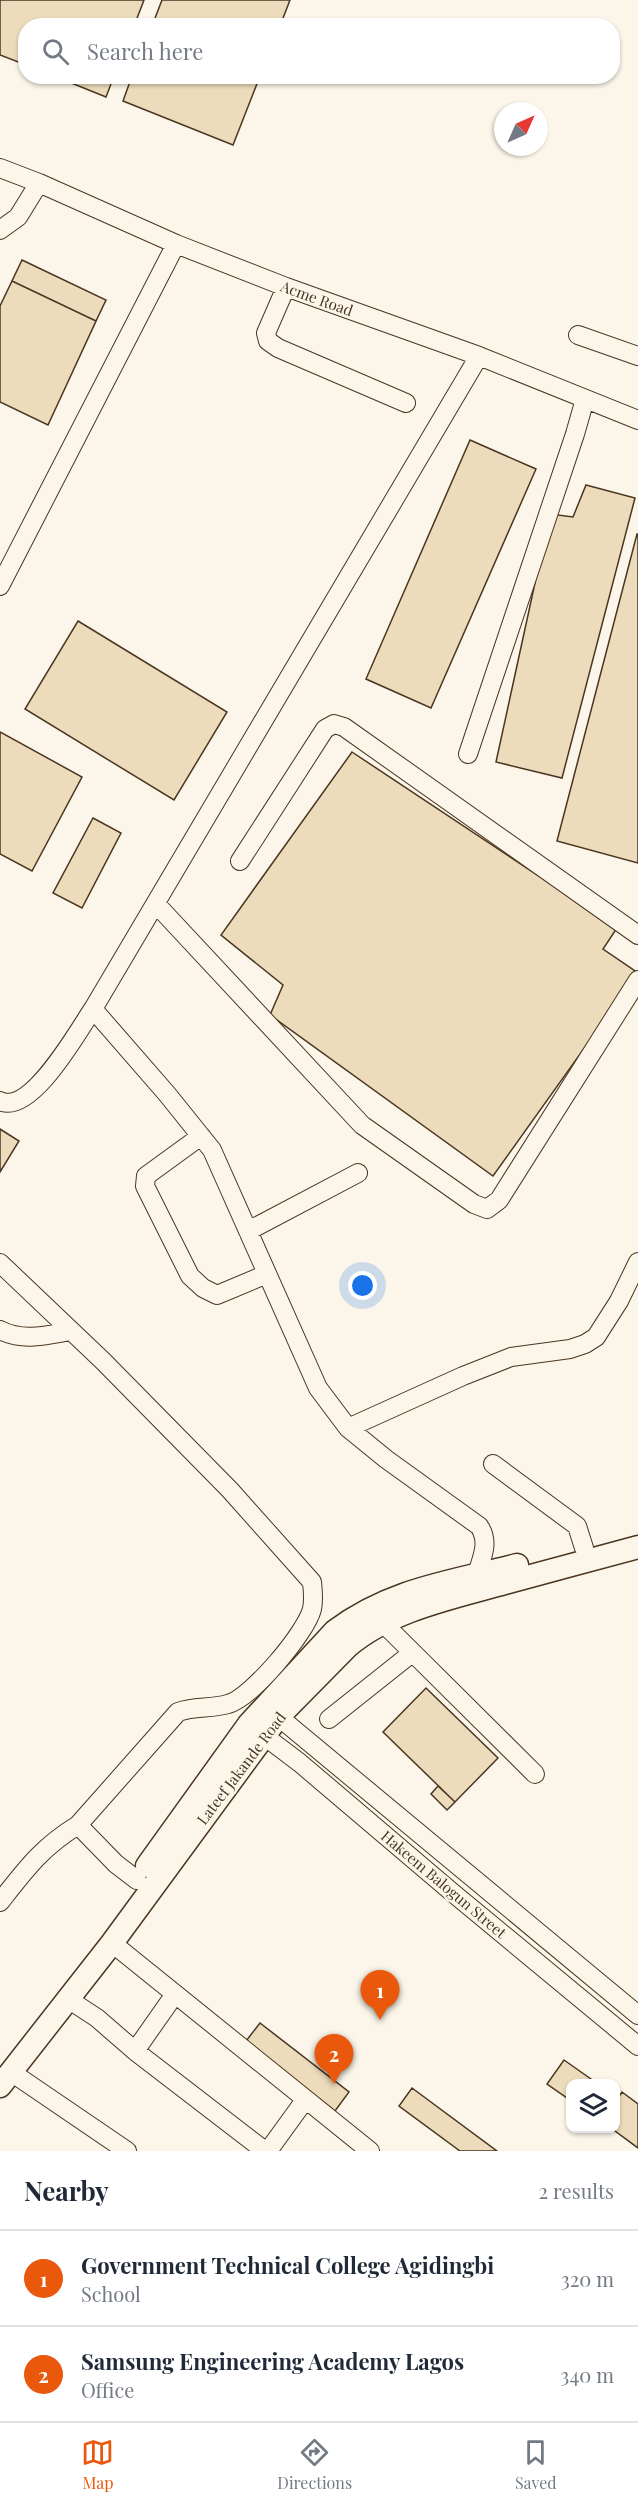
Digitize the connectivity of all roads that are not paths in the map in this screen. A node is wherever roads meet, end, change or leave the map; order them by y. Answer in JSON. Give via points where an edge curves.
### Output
{"nodes":[{"id":1,"x":0,"y":168,"type":"edge"},
{"id":2,"x":39,"y":183,"type":"junction"},
{"id":3,"x":0,"y":230,"type":"edge"},
{"id":4,"x":176,"y":244,"type":"junction"},
{"id":5,"x":286,"y":287,"type":"junction"},
{"id":6,"x":578,"y":334,"type":"dead end"},
{"id":7,"x":479,"y":356,"type":"junction"},
{"id":8,"x":638,"y":357,"type":"edge"},
{"id":9,"x":585,"y":399,"type":"junction"},
{"id":10,"x":406,"y":403,"type":"dead end"},
{"id":11,"x":638,"y":420,"type":"edge"},
{"id":12,"x":0,"y":586,"type":"edge"},
{"id":13,"x":468,"y":754,"type":"dead end"},
{"id":14,"x":240,"y":861,"type":"dead end"},
{"id":15,"x":156,"y":904,"type":"junction"},
{"id":16,"x":638,"y":935,"type":"edge"},
{"id":17,"x":638,"y":980,"type":"edge"},
{"id":18,"x":93,"y":1009,"type":"junction"},
{"id":19,"x":0,"y":1101,"type":"edge"},
{"id":20,"x":201,"y":1136,"type":"junction"},
{"id":21,"x":358,"y":1173,"type":"dead end"},
{"id":22,"x":248,"y":1231,"type":"junction"},
{"id":23,"x":638,"y":1262,"type":"edge"},
{"id":24,"x":0,"y":1263,"type":"edge"},
{"id":25,"x":267,"y":1274,"type":"junction"},
{"id":26,"x":0,"y":1330,"type":"edge"},
{"id":27,"x":71,"y":1331,"type":"junction"},
{"id":28,"x":348,"y":1428,"type":"junction"},
{"id":29,"x":493,"y":1464,"type":"dead end"},
{"id":30,"x":638,"y":1533,"type":"edge"},
{"id":31,"x":638,"y":1547,"type":"edge"},
{"id":32,"x":584,"y":1548,"type":"junction"},
{"id":33,"x":477,"y":1574,"type":"junction"},
{"id":34,"x":383,"y":1623,"type":"junction"},
{"id":35,"x":412,"y":1653,"type":"junction"},
{"id":36,"x":271,"y":1711,"type":"junction"},
{"id":37,"x":329,"y":1719,"type":"dead end"},
{"id":38,"x":256,"y":1730,"type":"junction"},
{"id":39,"x":534,"y":1774,"type":"dead end"},
{"id":40,"x":78,"y":1825,"type":"junction"},
{"id":41,"x":469,"y":1875,"type":"junction"},
{"id":42,"x":137,"y":1880,"type":"junction"},
{"id":43,"x":453,"y":1893,"type":"junction"},
{"id":44,"x":0,"y":1902,"type":"edge"},
{"id":45,"x":112,"y":1943,"type":"junction"},
{"id":46,"x":175,"y":1994,"type":"junction"},
{"id":47,"x":68,"y":1999,"type":"junction"},
{"id":48,"x":638,"y":2015,"type":"edge"},
{"id":49,"x":638,"y":2046,"type":"edge"},
{"id":50,"x":135,"y":2051,"type":"junction"},
{"id":51,"x":4,"y":2073,"type":"edge"},
{"id":52,"x":305,"y":2100,"type":"junction"},
{"id":53,"x":127,"y":2151,"type":"edge"},
{"id":54,"x":267,"y":2151,"type":"edge"},
{"id":55,"x":370,"y":2151,"type":"edge"}],
"edges":[{"from":1,"to":2,"type":"street","name":"Acme Road"},
{"from":2,"to":3,"type":"street","via":[[18,217]]},
{"from":2,"to":4,"type":"street","name":"Acme Road"},
{"from":4,"to":5,"type":"street","name":"Acme Road"},
{"from":4,"to":12,"type":"street"},
{"from":5,"to":7,"type":"street","name":"Acme Road"},
{"from":5,"to":10,"type":"street","via":[[266,333],[268,341]]},
{"from":6,"to":8,"type":"street"},
{"from":7,"to":9,"type":"street","name":"Acme Road"},
{"from":7,"to":15,"type":"street"},
{"from":9,"to":11,"type":"street","name":"Acme Road"},
{"from":9,"to":13,"type":"street"},
{"from":14,"to":16,"type":"street","via":[[325,729],[334,724],[344,727]]},
{"from":15,"to":17,"type":"street","via":[[362,1125],[474,1204],[487,1209],[499,1200]]},
{"from":15,"to":18,"type":"street"},
{"from":18,"to":19,"type":"street","via":[[40,1085],[22,1100],[6,1104]]},
{"from":18,"to":20,"type":"street"},
{"from":20,"to":22,"type":"street","via":[[212,1150]]},
{"from":20,"to":25,"type":"street","via":[[154,1168],[146,1176],[145,1186],[190,1276],[203,1288],[217,1295]]},
{"from":21,"to":22,"type":"street"},
{"from":22,"to":25,"type":"street"},
{"from":23,"to":28,"type":"street","via":[[596,1337],[585,1344],[511,1357]]},
{"from":24,"to":27,"type":"street"},
{"from":25,"to":28,"type":"street","via":[[318,1388]]},
{"from":26,"to":27,"type":"street","via":[[10,1335],[38,1337]]},
{"from":27,"to":40,"type":"street","via":[[231,1490],[312,1582],[314,1597],[306,1624],[259,1684],[228,1704],[178,1712]]},
{"from":28,"to":33,"type":"street","via":[[479,1526],[486,1543]]},
{"from":29,"to":32,"type":"street","via":[[577,1526]]},
{"from":30,"to":32,"type":"main road","name":"Lateef Jakande Road"},
{"from":31,"to":34,"type":"main road","name":"Lateef Jakande Road","via":[[465,1594]]},
{"from":32,"to":33,"type":"main road","name":"Lateef Jakande Road"},
{"from":33,"to":36,"type":"main road","name":"Lateef Jakande Road","via":[[391,1598],[351,1619],[334,1631]]},
{"from":34,"to":35,"type":"street"},
{"from":34,"to":36,"type":"main road","name":"Lateef Jakande Road","via":[[360,1636]]},
{"from":35,"to":37,"type":"street"},
{"from":35,"to":39,"type":"street"},
{"from":36,"to":38,"type":"main road","name":"Lateef Jakande Road"},
{"from":36,"to":41,"type":"street","name":"Hakeem Balogun Street"},
{"from":38,"to":42,"type":"main road","name":"Lateef Jakande Road"},
{"from":38,"to":43,"type":"street","name":"Hakeem Balogun Street"},
{"from":38,"to":45,"type":"main road","name":"Lateef Jakande Road"},
{"from":40,"to":42,"type":"street"},
{"from":40,"to":44,"type":"street","via":[[34,1858]]},
{"from":41,"to":43,"type":"street"},
{"from":41,"to":48,"type":"street","name":"Hakeem Balogun Street"},
{"from":42,"to":51,"type":"main road","name":"Lateef Jakande Road","via":[[47,2002]]},
{"from":43,"to":49,"type":"street","name":"Hakeem Balogun Street"},
{"from":45,"to":46,"type":"street"},
{"from":45,"to":47,"type":"main road","name":"Lateef Jakande Road"},
{"from":46,"to":50,"type":"street"},
{"from":46,"to":52,"type":"street"},
{"from":47,"to":50,"type":"street"},
{"from":47,"to":51,"type":"main road","name":"Lateef Jakande Road"},
{"from":50,"to":54,"type":"street"},
{"from":51,"to":53,"type":"street"},
{"from":52,"to":54,"type":"street"},
{"from":52,"to":55,"type":"street"}]}
